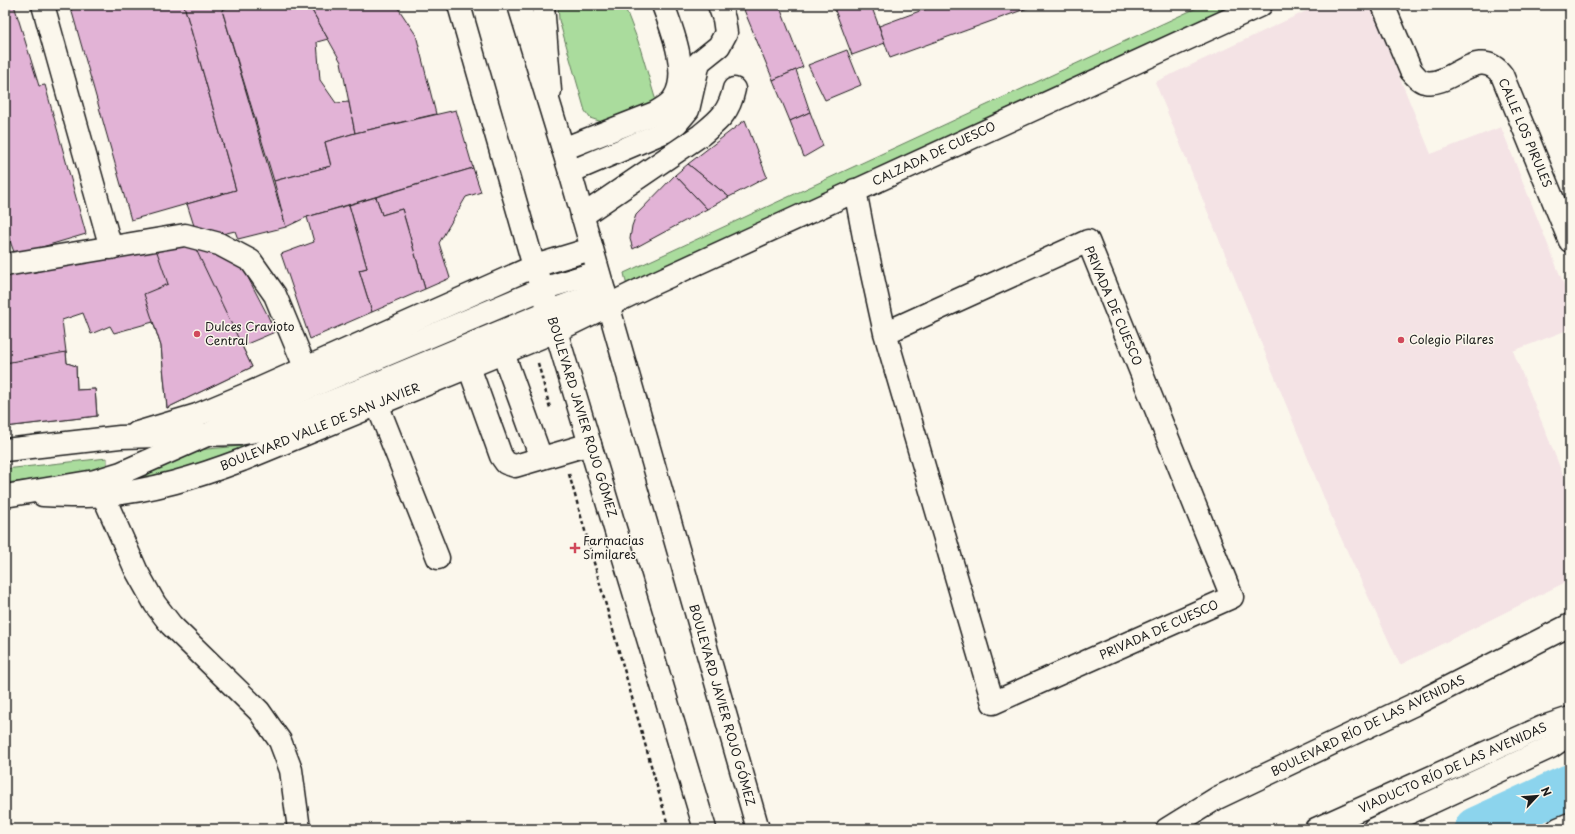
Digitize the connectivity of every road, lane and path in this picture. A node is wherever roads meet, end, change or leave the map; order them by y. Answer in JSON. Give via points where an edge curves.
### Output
{"nodes":[{"id":1,"x":43,"y":5,"type":"edge"},
{"id":2,"x":446,"y":5,"type":"edge"},
{"id":3,"x":459,"y":5,"type":"edge"},
{"id":4,"x":519,"y":5,"type":"edge"},
{"id":5,"x":543,"y":5,"type":"edge"},
{"id":6,"x":663,"y":5,"type":"edge"},
{"id":7,"x":719,"y":5,"type":"edge"},
{"id":8,"x":1261,"y":5,"type":"edge"},
{"id":9,"x":1382,"y":5,"type":"edge"},
{"id":10,"x":466,"y":31,"type":"junction"},
{"id":11,"x":734,"y":89,"type":"dead end"},
{"id":12,"x":552,"y":110,"type":"junction"},
{"id":13,"x":563,"y":149,"type":"junction"},
{"id":14,"x":570,"y":172,"type":"junction"},
{"id":15,"x":855,"y":190,"type":"junction"},
{"id":16,"x":582,"y":216,"type":"junction"},
{"id":17,"x":1570,"y":241,"type":"edge"},
{"id":18,"x":111,"y":248,"type":"junction"},
{"id":19,"x":592,"y":249,"type":"junction"},
{"id":20,"x":6,"y":262,"type":"edge"},
{"id":21,"x":535,"y":266,"type":"junction"},
{"id":22,"x":542,"y":289,"type":"junction"},
{"id":23,"x":603,"y":290,"type":"junction"},
{"id":24,"x":550,"y":311,"type":"junction"},
{"id":25,"x":556,"y":331,"type":"junction"},
{"id":26,"x":886,"y":333,"type":"junction"},
{"id":27,"x":504,"y":353,"type":"junction"},
{"id":28,"x":305,"y":367,"type":"junction"},
{"id":29,"x":469,"y":367,"type":"junction"},
{"id":30,"x":377,"y":404,"type":"junction"},
{"id":31,"x":209,"y":434,"type":"junction"},
{"id":32,"x":120,"y":437,"type":"junction"},
{"id":33,"x":590,"y":444,"type":"junction"},
{"id":34,"x":5,"y":450,"type":"edge"},
{"id":35,"x":541,"y":458,"type":"junction"},
{"id":36,"x":12,"y":495,"type":"edge"},
{"id":37,"x":103,"y":495,"type":"junction"},
{"id":38,"x":438,"y":558,"type":"dead end"},
{"id":39,"x":1570,"y":625,"type":"edge"},
{"id":40,"x":1570,"y":718,"type":"edge"},
{"id":41,"x":1570,"y":734,"type":"edge"},
{"id":42,"x":1570,"y":824,"type":"edge"},
{"id":43,"x":299,"y":829,"type":"edge"},
{"id":44,"x":705,"y":829,"type":"edge"},
{"id":45,"x":758,"y":829,"type":"edge"},
{"id":46,"x":1167,"y":829,"type":"edge"},
{"id":47,"x":1316,"y":829,"type":"edge"},
{"id":48,"x":1374,"y":829,"type":"edge"},
{"id":49,"x":1558,"y":829,"type":"edge"}],
"edges":[{"from":1,"to":18,"type":"street"},
{"from":2,"to":10,"type":"street"},
{"from":3,"to":10,"type":"street","name":"BOULEVARD JAVIER ROJO GÓMEZ"},
{"from":4,"to":12,"type":"street","name":"BOULEVARD JAVIER ROJO GÓMEZ"},
{"from":5,"to":12,"type":"street"},
{"from":6,"to":13,"type":"street","via":[[676,38],[679,62],[679,82],[674,98],[654,113]]},
{"from":7,"to":14,"type":"street","via":[[726,33],[719,46],[699,62],[688,110],[677,123],[664,132]]},
{"from":8,"to":15,"type":"street","name":"CALZADA DE CUESCO"},
{"from":9,"to":17,"type":"street","name":"CALLE LOS PIRULES","via":[[1411,71],[1418,79],[1434,82],[1478,64],[1488,63],[1496,67],[1502,75]]},
{"from":10,"to":21,"type":"street","name":"BOULEVARD JAVIER ROJO GÓMEZ"},
{"from":11,"to":16,"type":"street","via":[[731,104],[718,121]]},
{"from":12,"to":13,"type":"street","name":"BOULEVARD JAVIER ROJO GÓMEZ"},
{"from":13,"to":14,"type":"street","name":"BOULEVARD JAVIER ROJO GÓMEZ"},
{"from":14,"to":16,"type":"street","name":"BOULEVARD JAVIER ROJO GÓMEZ"},
{"from":15,"to":23,"type":"street","name":"CALZADA DE CUESCO","via":[[650,285]]},
{"from":15,"to":26,"type":"street","name":"PRIVADA DE CUESCO"},
{"from":16,"to":19,"type":"street","name":"BOULEVARD JAVIER ROJO GÓMEZ"},
{"from":18,"to":20,"type":"street"},
{"from":18,"to":28,"type":"street","via":[[185,235],[219,244],[251,261],[275,295]]},
{"from":19,"to":21,"type":"street","name":"BOULEVARD VALLE DE SAN JAVIER"},
{"from":19,"to":23,"type":"street","name":"BOULEVARD JAVIER ROJO GÓMEZ"},
{"from":21,"to":22,"type":"street","name":"BOULEVARD JAVIER ROJO GÓMEZ"},
{"from":21,"to":28,"type":"street","name":"BOULEVARD VALLE DE SAN JAVIER"},
{"from":22,"to":23,"type":"street","name":"BOULEVARD VALLE DE SAN JAVIER"},
{"from":22,"to":24,"type":"street","name":"BOULEVARD JAVIER ROJO GÓMEZ"},
{"from":22,"to":31,"type":"street","name":"BOULEVARD VALLE DE SAN JAVIER","via":[[246,414]]},
{"from":23,"to":24,"type":"street","name":"BOULEVARD VALLE DE SAN JAVIER"},
{"from":23,"to":25,"type":"street","name":"BOULEVARD VALLE DE SAN JAVIER"},
{"from":23,"to":45,"type":"street","name":"BOULEVARD JAVIER ROJO GÓMEZ"},
{"from":24,"to":25,"type":"street","name":"BOULEVARD JAVIER ROJO GÓMEZ"},
{"from":24,"to":31,"type":"street","name":"BOULEVARD VALLE DE SAN JAVIER","via":[[262,430],[239,434]]},
{"from":25,"to":27,"type":"street","name":"BOULEVARD VALLE DE SAN JAVIER"},
{"from":25,"to":33,"type":"street","name":"BOULEVARD JAVIER ROJO GÓMEZ"},
{"from":26,"to":26,"type":"street","name":"PRIVADA DE CUESCO","via":[[993,704],[1232,598],[1088,241]]},
{"from":27,"to":29,"type":"street","name":"BOULEVARD VALLE DE SAN JAVIER"},
{"from":27,"to":35,"type":"street"},
{"from":28,"to":32,"type":"street","name":"BOULEVARD VALLE DE SAN JAVIER","via":[[197,415]]},
{"from":29,"to":30,"type":"street","name":"BOULEVARD VALLE DE SAN JAVIER"},
{"from":29,"to":35,"type":"street","via":[[501,456],[506,463],[515,466]]},
{"from":30,"to":37,"type":"street","name":"BOULEVARD VALLE DE SAN JAVIER","via":[[198,476],[138,491]]},
{"from":30,"to":38,"type":"street"},
{"from":31,"to":32,"type":"street","name":"BOULEVARD VALLE DE SAN JAVIER"},
{"from":31,"to":36,"type":"street","name":"BOULEVARD VALLE DE SAN JAVIER","via":[[121,473],[95,481]]},
{"from":32,"to":34,"type":"street","name":"BOULEVARD VALLE DE SAN JAVIER"},
{"from":33,"to":35,"type":"street"},
{"from":33,"to":44,"type":"street","name":"BOULEVARD JAVIER ROJO GÓMEZ"},
{"from":36,"to":37,"type":"street","name":"BOULEVARD VALLE DE SAN JAVIER"},
{"from":37,"to":43,"type":"street","via":[[136,570],[155,604],[171,625],[259,711],[280,741],[291,770]]},
{"from":39,"to":46,"type":"street","name":"BOULEVARD RÍO DE LAS AVENIDAS","via":[[1415,704],[1217,798]]},
{"from":40,"to":47,"type":"street","name":"VIADUCTO RÍO DE LAS AVENIDAS","via":[[1543,727]]},
{"from":41,"to":48,"type":"street","name":"VIADUCTO RÍO DE LAS AVENIDAS","via":[[1551,746]]},
{"from":42,"to":49,"type":"street"}]}
